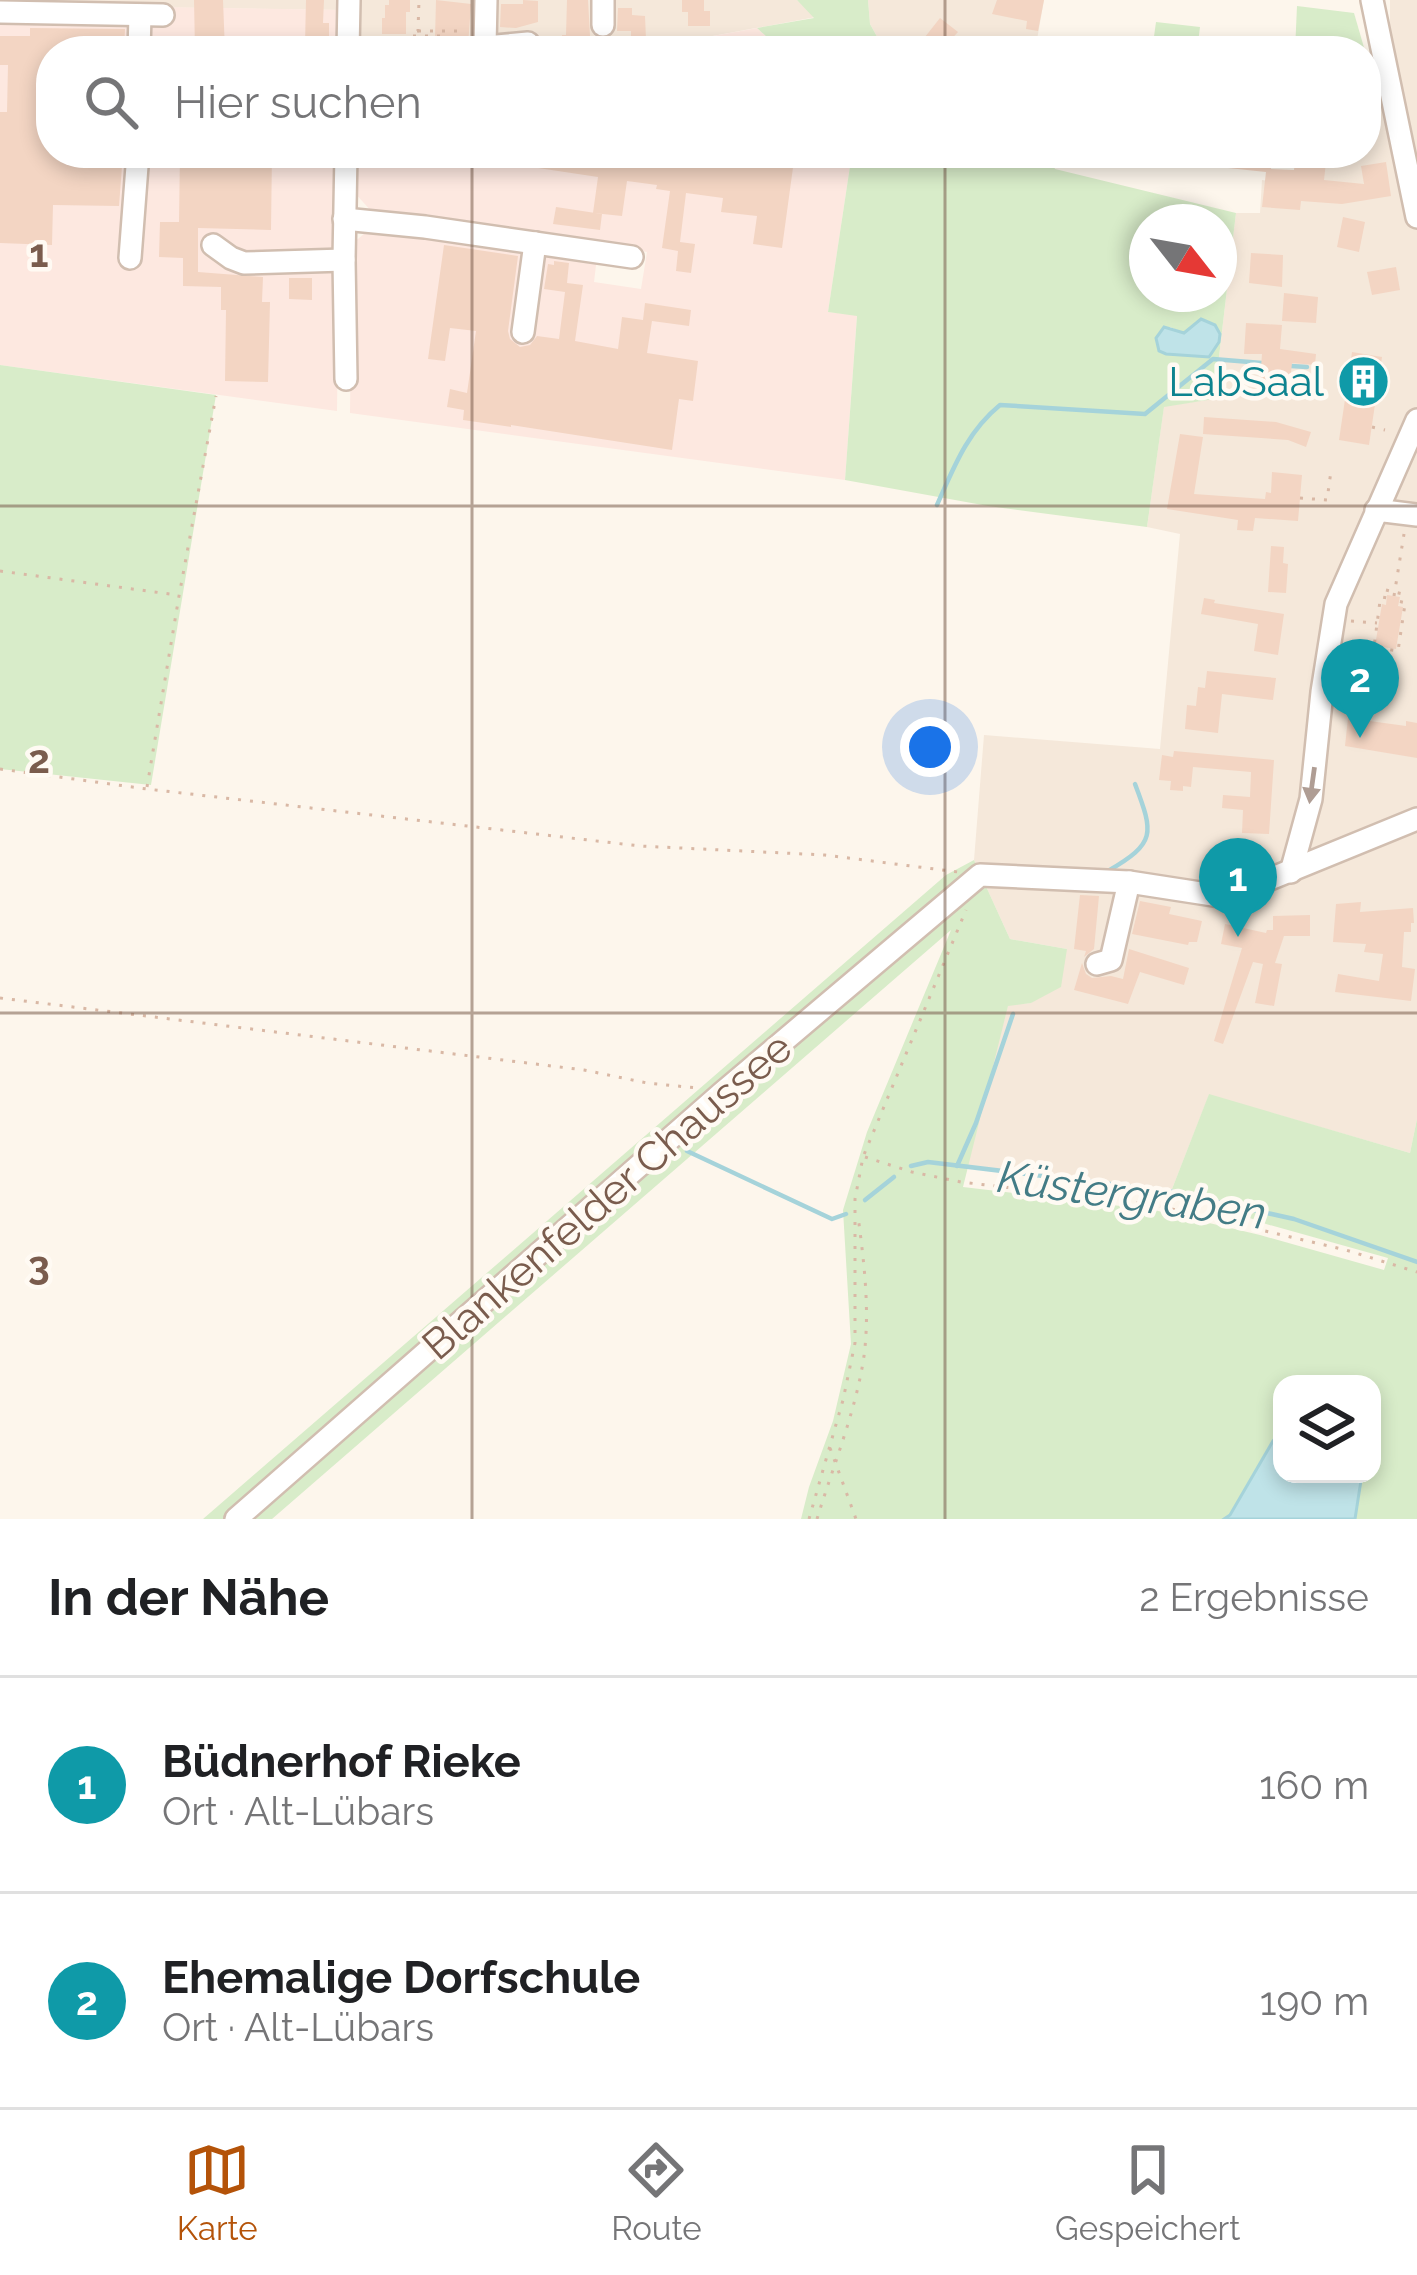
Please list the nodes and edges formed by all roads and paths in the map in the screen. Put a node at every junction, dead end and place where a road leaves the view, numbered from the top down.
1 (349, 0) edge
2 (419, 0) edge
3 (486, 0) edge
4 (603, 0) edge
5 (1372, 0) edge
6 (0, 12) edge
7 (603, 25) dead end
8 (418, 31) junction
9 (145, 36) edge
10 (348, 36) edge
11 (413, 36) joint
12 (484, 36) edge
13 (1379, 36) edge
14 (1381, 43) edge
15 (137, 168) edge
16 (346, 168) edge
17 (1417, 217) edge
18 (344, 219) junction
19 (535, 243) junction
20 (213, 245) dead end
21 (130, 257) dead end
22 (632, 257) dead end
23 (344, 260) junction
24 (523, 332) dead end
25 (346, 379) dead end
26 (216, 396) dead end
27 (1417, 420) edge
28 (1372, 428) dead end
29 (1385, 430) dead end
30 (1331, 471) dead end
31 (1300, 498) dead end
32 (1376, 511) junction
33 (1412, 514) edge
34 (0, 571) edge
35 (1394, 594) junction
36 (179, 596) junction
37 (1349, 621) dead end
38 (1378, 623) junction
39 (0, 769) edge
40 (147, 789) junction
41 (1417, 819) edge
42 (1291, 872) junction
43 (980, 875) junction
44 (1129, 882) junction
45 (1096, 964) dead end
46 (0, 998) edge
47 (722, 1093) junction
48 (863, 1157) junction
49 (855, 1199) junction
50 (1417, 1272) edge
51 (829, 1446) junction
52 (835, 1461) junction
53 (236, 1519) edge
54 (809, 1519) edge
55 (817, 1519) edge
56 (856, 1519) edge

1 - 10 street
2 - 8 path
3 - 12 street
4 - 7 street
5 - 13 street
6 - 9 street
8 - 11 path
8 - 11 path
14 - 17 street
15 - 21 street
16 - 18 street
18 - 19 street
18 - 23 street
19 - 22 street
19 - 24 street
20 - 23 street
23 - 25 street
26 - 36 path
27 - 32 street
28 - 29 path
30 - 31 path
32 - 33 street
32 -> 42 street
33 - 35 path
34 - 36 path
35 - 38 path
35 - 38 path
36 - 40 path
37 - 38 path
39 - 40 path
40 - 43 path
41 - 42 street
42 - 44 street
43 - 44 street
43 - 47 street, Blankenfelder Chaussee
43 - 48 path
44 - 45 street
46 - 47 path
47 - 53 street, Blankenfelder Chaussee
48 - 49 path
48 - 50 path
49 - 51 path
49 - 52 path
51 - 52 path
51 - 54 path
52 - 55 path
52 - 56 path

